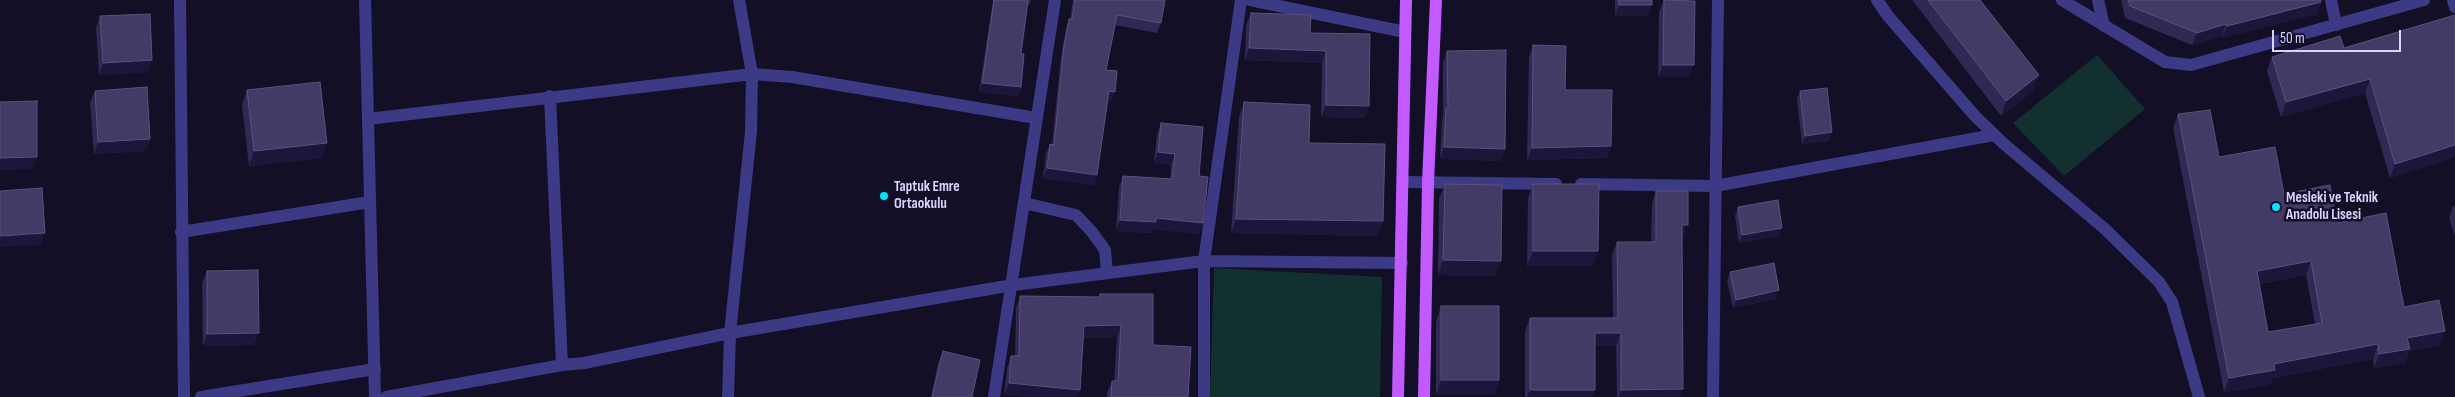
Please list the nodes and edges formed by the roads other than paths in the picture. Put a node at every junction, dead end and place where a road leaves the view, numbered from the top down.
1 (180, 0) edge
2 (365, 0) edge
3 (739, 0) edge
4 (1055, 0) edge
5 (1240, 0) edge
6 (1250, 0) edge
7 (1406, 0) edge
8 (1436, 0) edge
9 (1718, 0) edge
10 (1877, 0) edge
11 (2062, 0) edge
12 (2098, 0) edge
13 (2331, 0) edge
14 (2424, 0) edge
15 (2453, 0) edge
16 (2455, 7) edge
17 (2336, 25) junction
18 (2104, 26) junction
19 (1406, 32) junction
20 (752, 74) junction
21 (550, 96) junction
22 (368, 118) junction
23 (1036, 118) junction
24 (1994, 135) junction
25 (1403, 182) junction
26 (1428, 183) junction
27 (1715, 186) junction
28 (370, 202) junction
29 (1024, 203) junction
30 (181, 232) junction
31 (1204, 261) junction
32 (1402, 263) junction
33 (1107, 273) junction
34 (1013, 285) junction
35 (730, 333) junction
36 (562, 365) junction
37 (374, 369) junction
38 (184, 397) edge
39 (201, 397) edge
40 (375, 397) edge
41 (386, 397) edge
42 (728, 397) edge
43 (994, 397) edge
44 (1204, 397) edge
45 (1398, 397) edge
46 (1424, 397) edge
47 (1713, 397) edge
48 (2199, 397) edge

1 - 30 street
2 - 22 street
3 - 20 street
4 - 23 street
5 - 31 street
6 - 19 street
7 - 19 main road
8 - 26 main road
9 - 27 street
10 - 24 street
11 - 18 street
12 - 18 street
13 - 17 street
14 - 17 street
15 - 16 street
17 - 18 street
19 - 25 main road
20 - 21 street
20 - 23 street
20 - 35 street
21 - 22 street
21 - 36 street
22 - 28 street
23 - 29 street
24 - 27 street
24 - 48 street
25 - 26 street
25 - 32 main road
26 - 27 street
26 - 46 main road
27 - 47 street
28 - 30 street
28 - 37 street
29 - 33 street
29 - 34 street
30 - 38 street
31 - 32 street
31 - 33 street
31 - 44 street
32 - 45 main road
33 - 34 street
34 - 35 street
34 - 43 street
35 - 36 street
35 - 42 street
36 - 41 street
37 - 39 street
37 - 40 street

